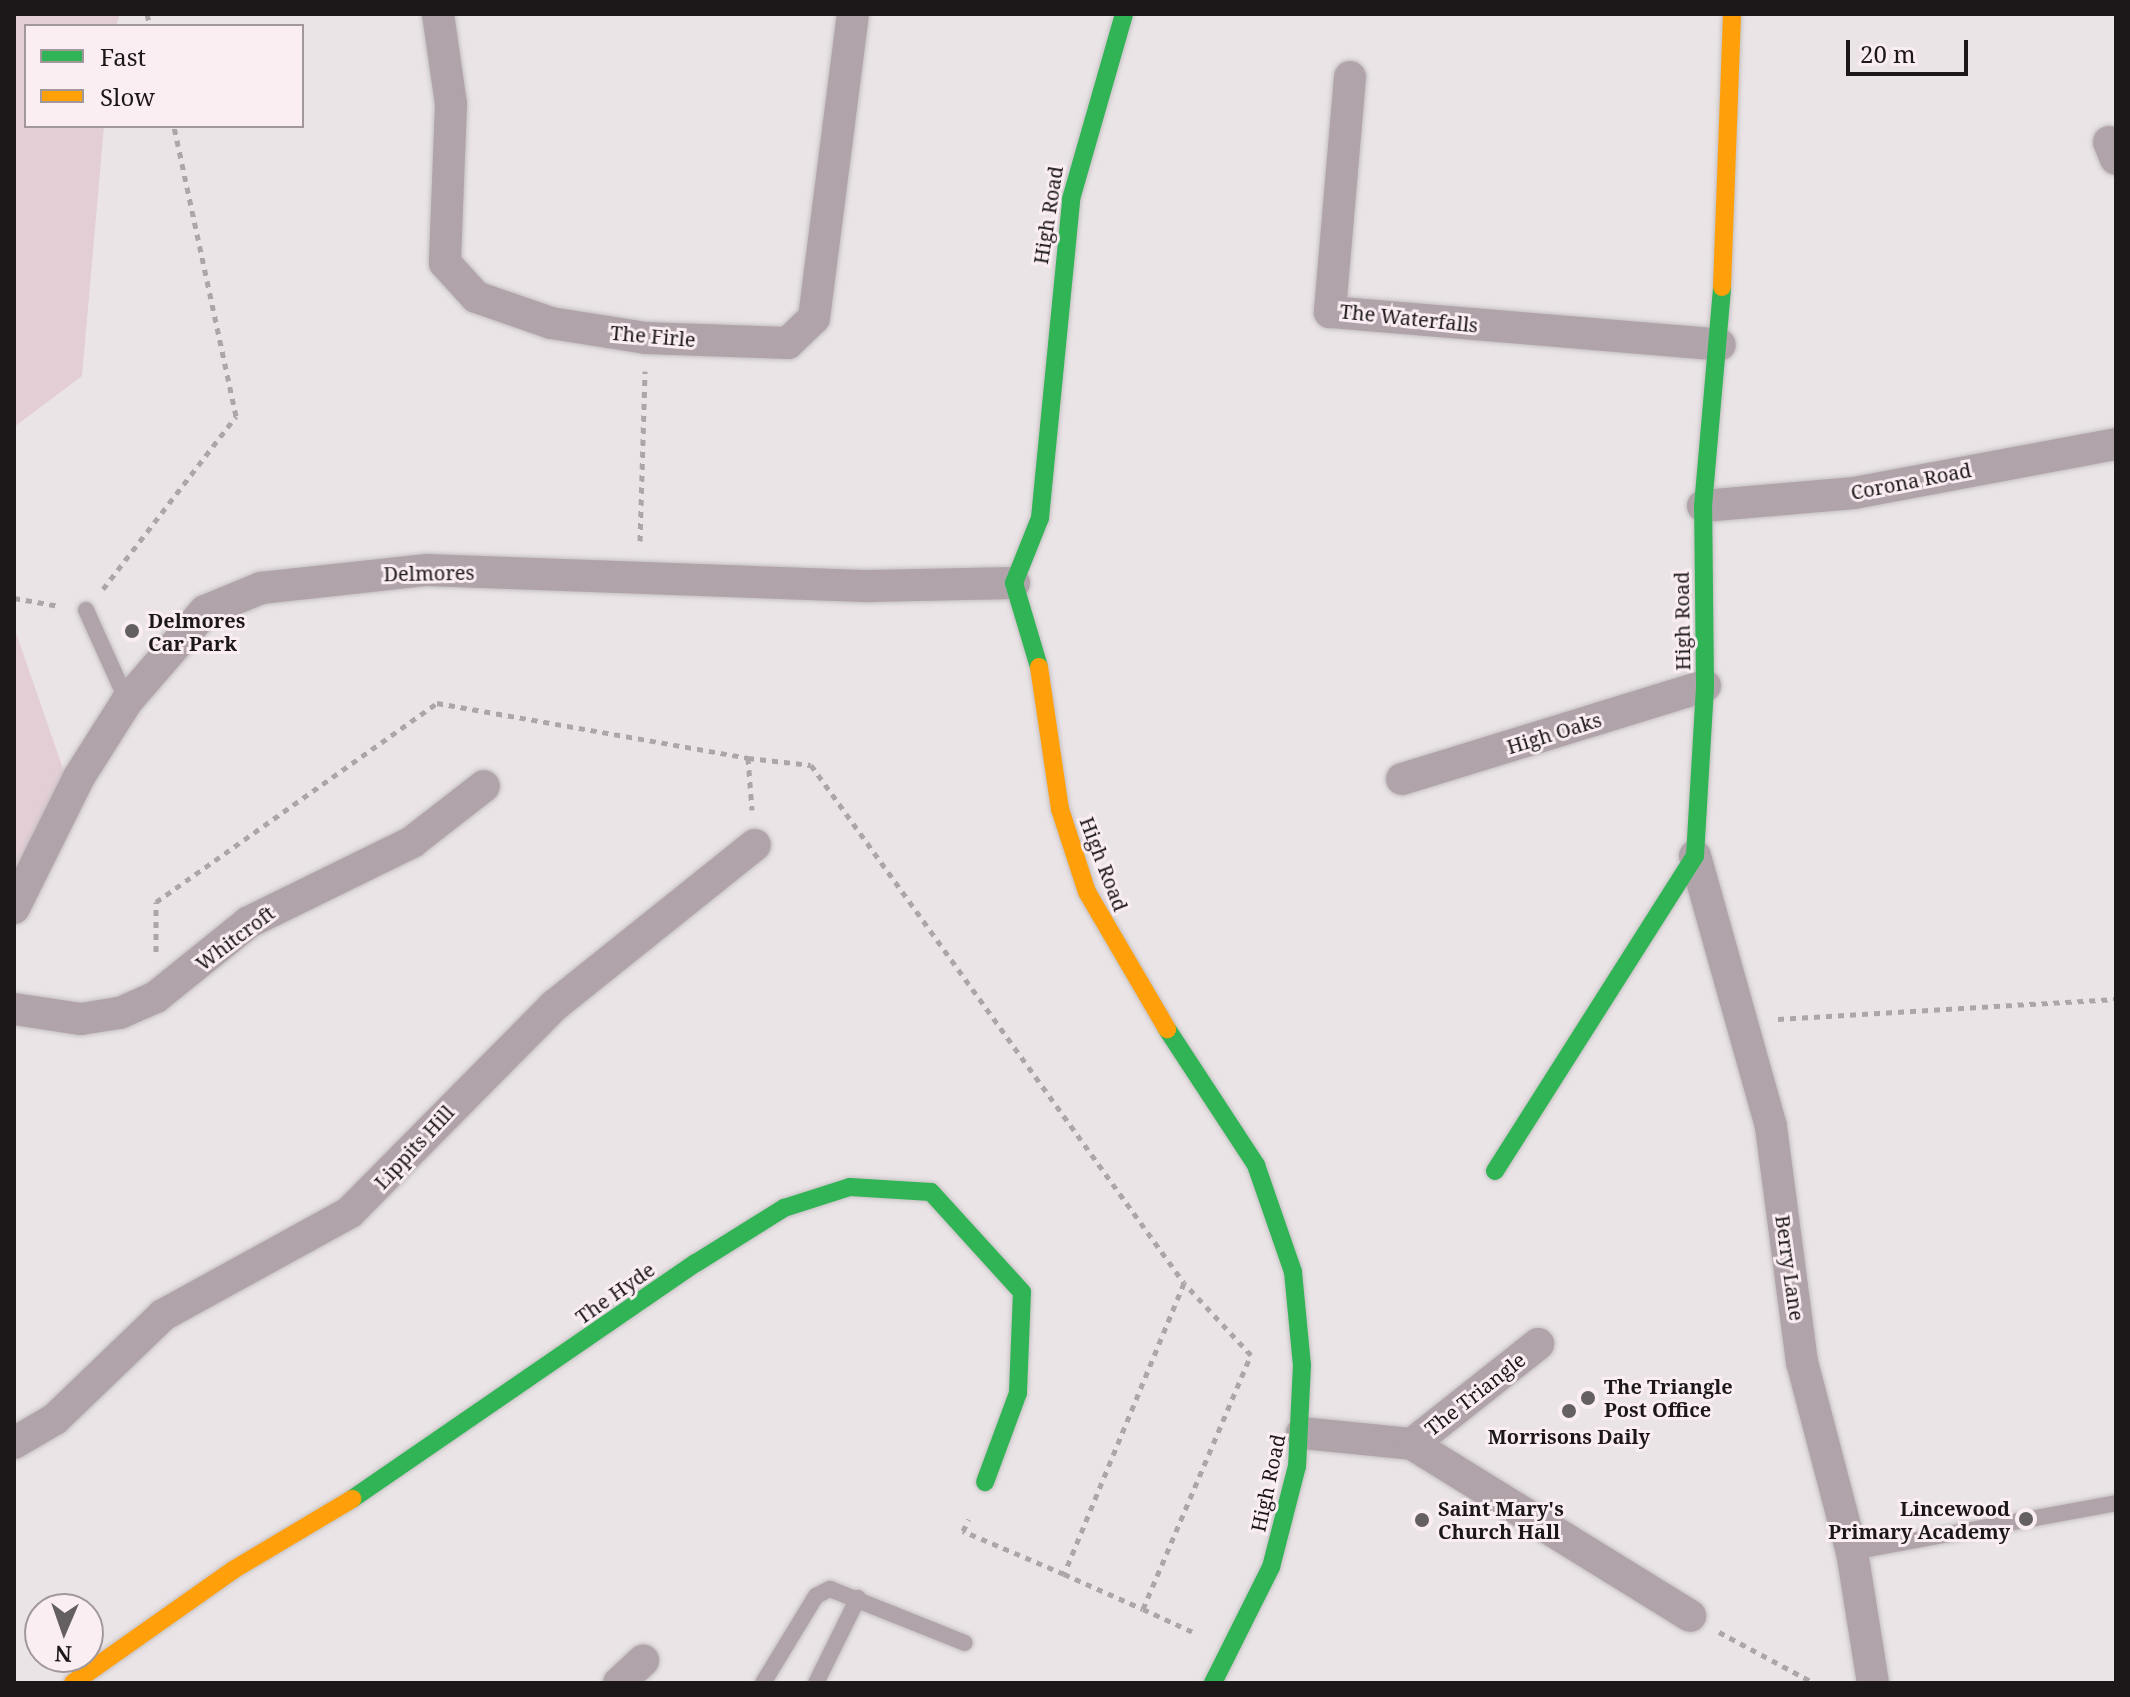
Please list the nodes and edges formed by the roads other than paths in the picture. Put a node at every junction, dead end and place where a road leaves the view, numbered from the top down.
1 (438, 14) edge
2 (853, 14) edge
3 (1124, 14) edge
4 (1732, 14) edge
5 (1350, 77) dead end
6 (1720, 345) junction
7 (2116, 444) edge
8 (1703, 506) junction
9 (1014, 583) junction
10 (86, 610) road end
11 (1705, 686) junction
12 (127, 701) junction
13 (1402, 779) dead end
14 (484, 786) dead end
15 (755, 845) dead end
16 (1695, 856) junction
17 (14, 908) edge
18 (14, 1009) edge
19 (1495, 1171) dead end
20 (1538, 1344) dead end
21 (1302, 1433) junction
22 (14, 1443) edge
23 (1412, 1444) junction
24 (985, 1482) road end
25 (2116, 1503) edge
26 (1852, 1552) junction
27 (858, 1598) junction
28 (1690, 1616) road end
29 (965, 1643) dead end
30 (643, 1661) dead end
31 (73, 1683) edge
32 (619, 1683) edge
33 (763, 1683) edge
34 (816, 1683) edge
35 (1213, 1683) edge
36 (1873, 1683) edge

1 - 2 street, The Firle
3 - 9 street, High Road
4 - 6 street, High Road
5 - 6 street, The Waterfalls
6 - 8 street, High Road
7 - 8 street, Corona Road
8 - 11 street, High Road
9 - 12 street, Delmores
9 - 21 street, High Road
10 - 12 lane
11 - 13 street, High Oaks
11 - 16 street, High Road
12 - 17 street, Delmores
14 - 18 street, Whitcroft
15 - 22 street, Lippits Hill
16 - 19 street, High Road
16 - 26 street, Berry Lane
20 - 23 street, The Triangle
21 - 23 street, The Triangle
21 - 35 street, High Road
23 - 28 street, The Triangle
24 - 31 street, The Hyde
25 - 26 lane
26 - 36 street, Berry Lane
27 - 29 lane
27 - 33 lane
27 - 34 lane
30 - 32 street

